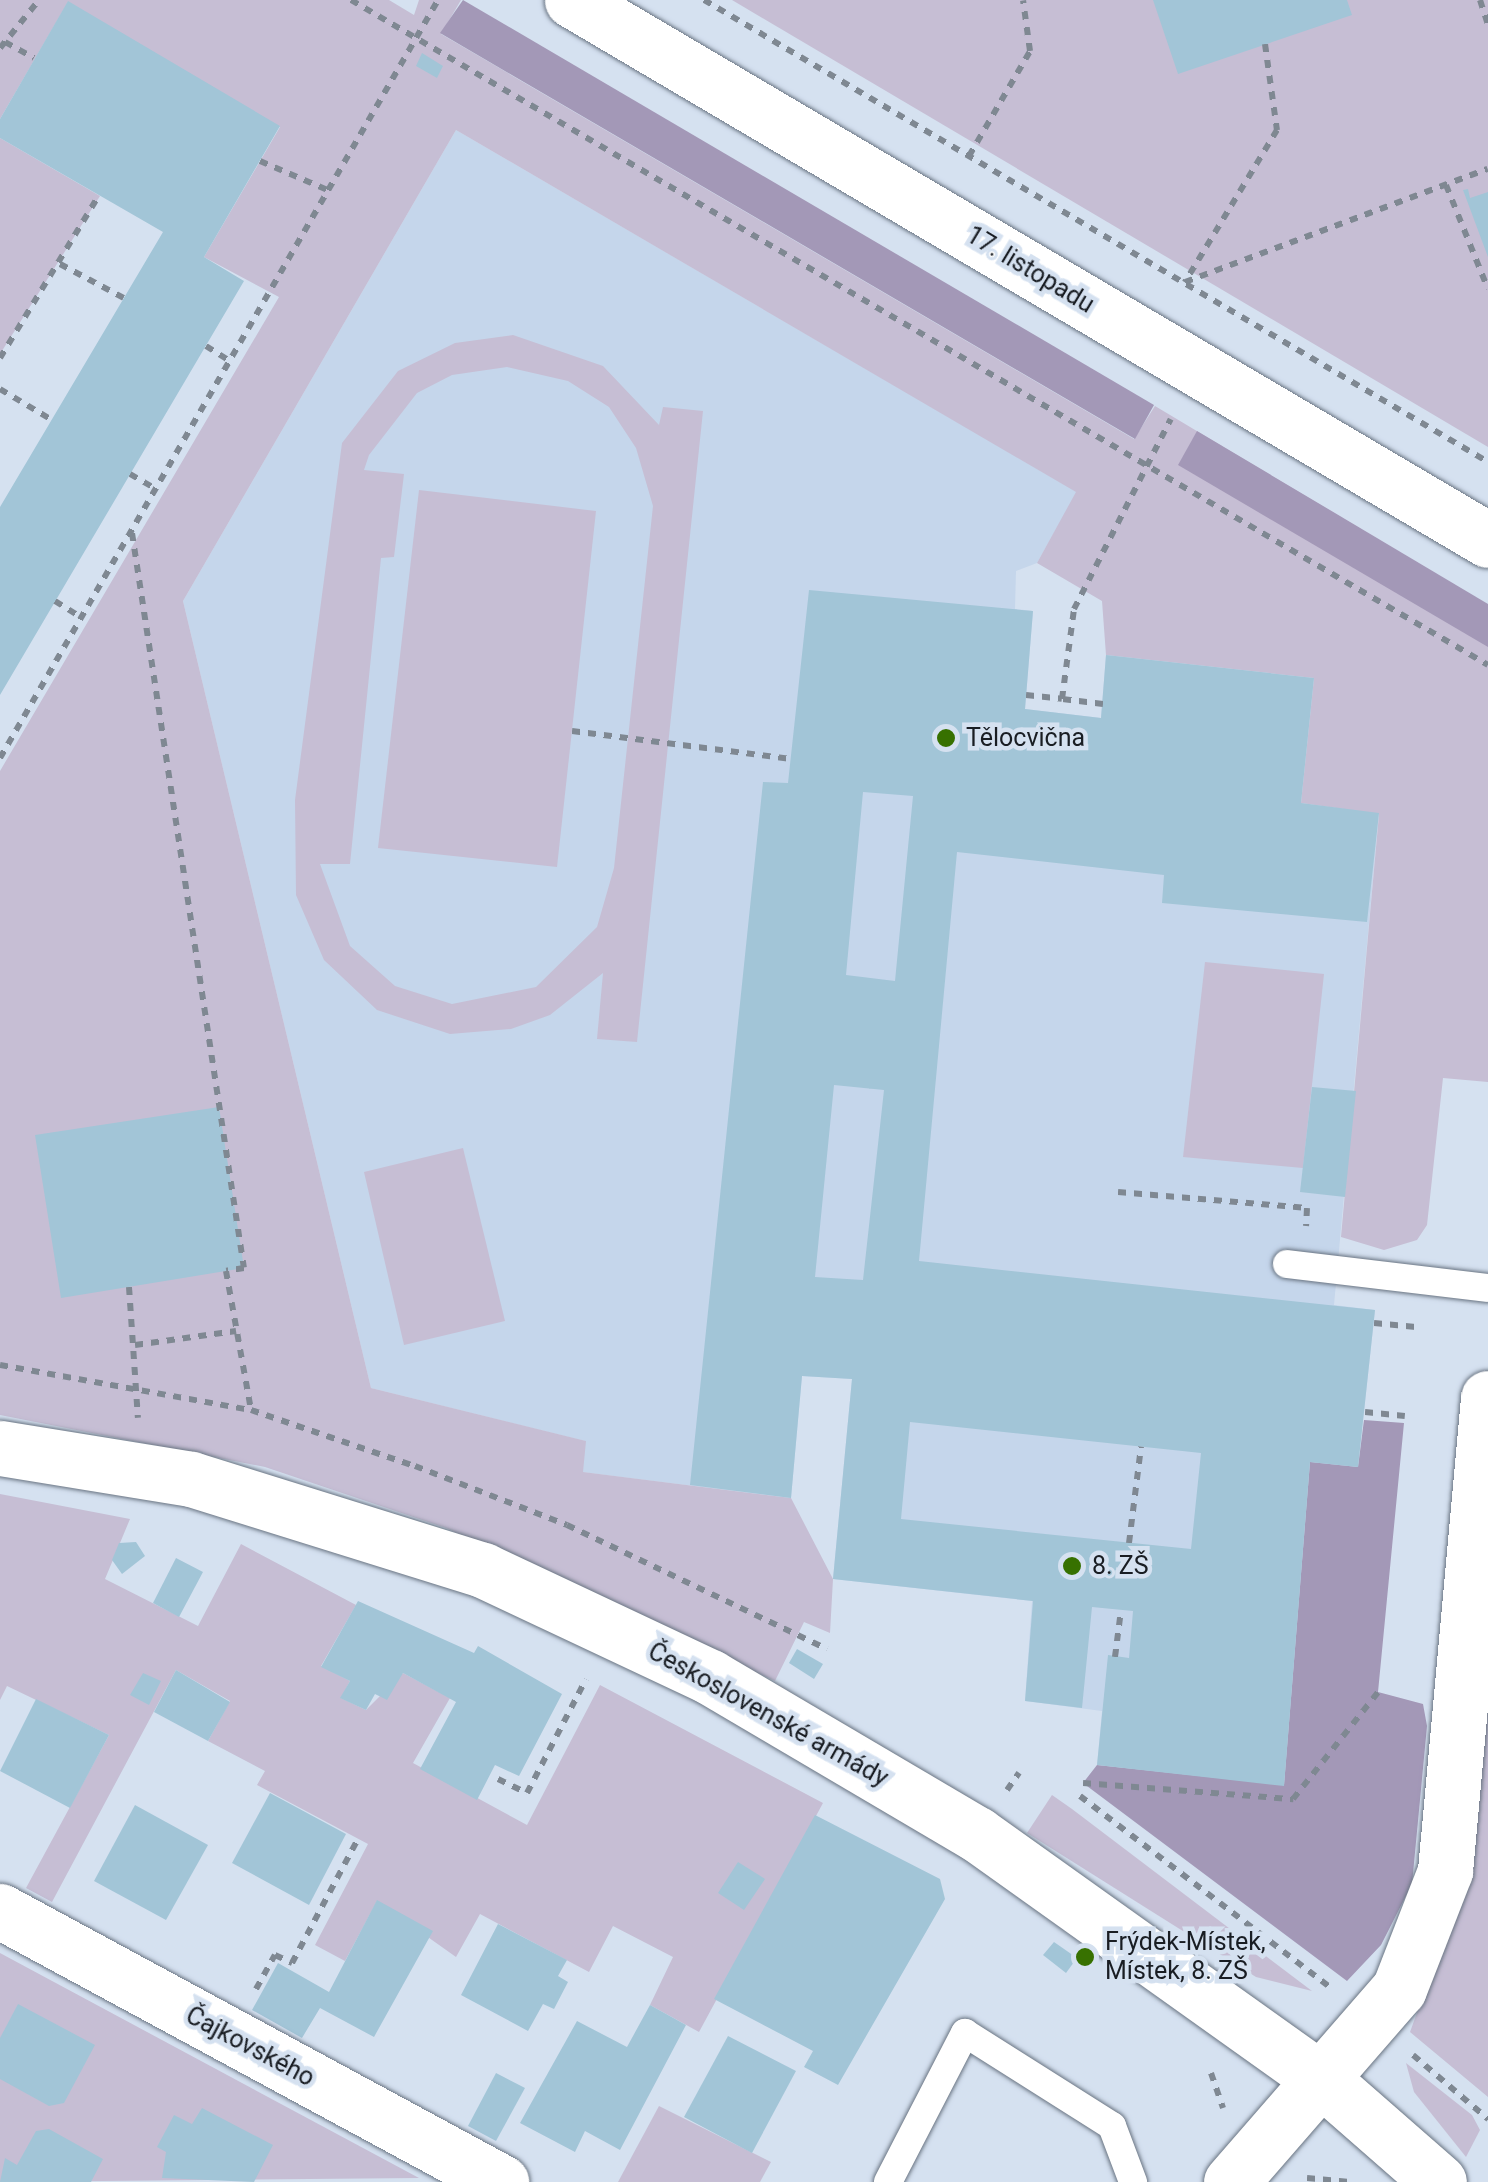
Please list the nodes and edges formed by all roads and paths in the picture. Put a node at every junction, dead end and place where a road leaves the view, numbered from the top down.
1 (39, 0) edge
2 (351, 0) edge
3 (438, 0) edge
4 (572, 0) edge
5 (704, 0) edge
6 (1023, 0) edge
7 (1480, 0) edge
8 (1488, 26) edge
9 (418, 40) junction
10 (1265, 44) dead end
11 (2, 45) edge
12 (34, 58) dead end
13 (969, 156) junction
14 (260, 161) dead end
15 (1488, 169) edge
16 (1446, 185) junction
17 (332, 193) junction
18 (96, 200) dead end
19 (60, 264) junction
20 (1185, 282) junction
21 (1488, 289) edge
22 (124, 298) dead end
23 (206, 346) dead end
24 (1, 352) edge
25 (232, 362) junction
26 (0, 389) edge
27 (1171, 419) dead end
28 (52, 420) dead end
29 (1488, 462) edge
30 (1148, 464) junction
31 (130, 474) dead end
32 (158, 490) junction
33 (132, 534) junction
34 (1488, 540) edge
35 (56, 601) dead end
36 (82, 618) junction
37 (1488, 665) edge
38 (1026, 695) dead end
39 (1062, 699) junction
40 (1103, 704) dead end
41 (572, 731) dead end
42 (4, 742) edge
43 (0, 758) edge
44 (791, 758) dead end
45 (1118, 1192) dead end
46 (1296, 1265) joint
47 (129, 1288) dead end
48 (1488, 1288) edge
49 (1374, 1323) dead end
50 (1416, 1327) dead end
51 (236, 1331) junction
52 (135, 1345) junction
53 (0, 1365) edge
54 (141, 1389) junction
55 (1488, 1398) edge
56 (252, 1410) junction
57 (1365, 1412) dead end
58 (1404, 1416) dead end
59 (1141, 1447) dead end
60 (0, 1448) edge
61 (1129, 1543) dead end
62 (1121, 1610) dead end
63 (827, 1649) dead end
64 (1115, 1657) dead end
65 (574, 1661) dead end
66 (1378, 1692) dead end
67 (498, 1779) dead end
68 (1083, 1783) dead end
69 (1080, 1796) dead end
70 (358, 1840) dead end
71 (0, 1911) edge
72 (249, 2001) dead end
73 (1374, 2021) junction
74 (1199, 2055) dead end
75 (1326, 2083) junction
76 (1488, 2119) edge
77 (1224, 2124) dead end
78 (502, 2182) edge
79 (888, 2182) edge
80 (1133, 2182) edge
81 (1231, 2182) edge
82 (1292, 2182) edge
83 (1350, 2182) edge
84 (1439, 2182) edge

1 - 11 path
2 - 9 path
3 - 9 path
4 - 34 street, 17. listopadu
5 - 13 path
6 - 13 path
7 - 8 path
9 - 17 path
9 - 30 path
10 - 20 path
11 - 12 path
13 - 20 path
14 - 17 path
15 - 16 path
16 - 20 path
16 - 21 path
17 - 25 path
18 - 19 path
19 - 22 path
19 - 24 path
20 - 29 path
23 - 25 path
25 - 32 path
26 - 28 path
27 - 30 path
30 - 37 path
30 - 39 path
31 - 32 path
32 - 33 path
33 - 36 path
33 - 51 path
35 - 36 path
36 - 42 path
38 - 39 path
39 - 40 path
41 - 44 path
42 - 43 path
45 - 46 path
46 - 48 lane
47 - 52 path
49 - 50 path
51 - 52 path
51 - 56 path
52 - 54 path
53 - 54 path
54 - 56 path
55 - 73 street
56 - 63 path
57 - 58 path
59 - 61 path
60 - 75 street, Československé armády
62 - 64 path
65 - 67 path
66 - 68 path
69 - 73 path
70 - 72 path
71 - 78 street, Čajkovského
73 - 75 street
73 - 76 path
74 - 77 path
75 - 81 street
75 - 84 street, Československé armády
79 - 80 lane
82 - 83 path

